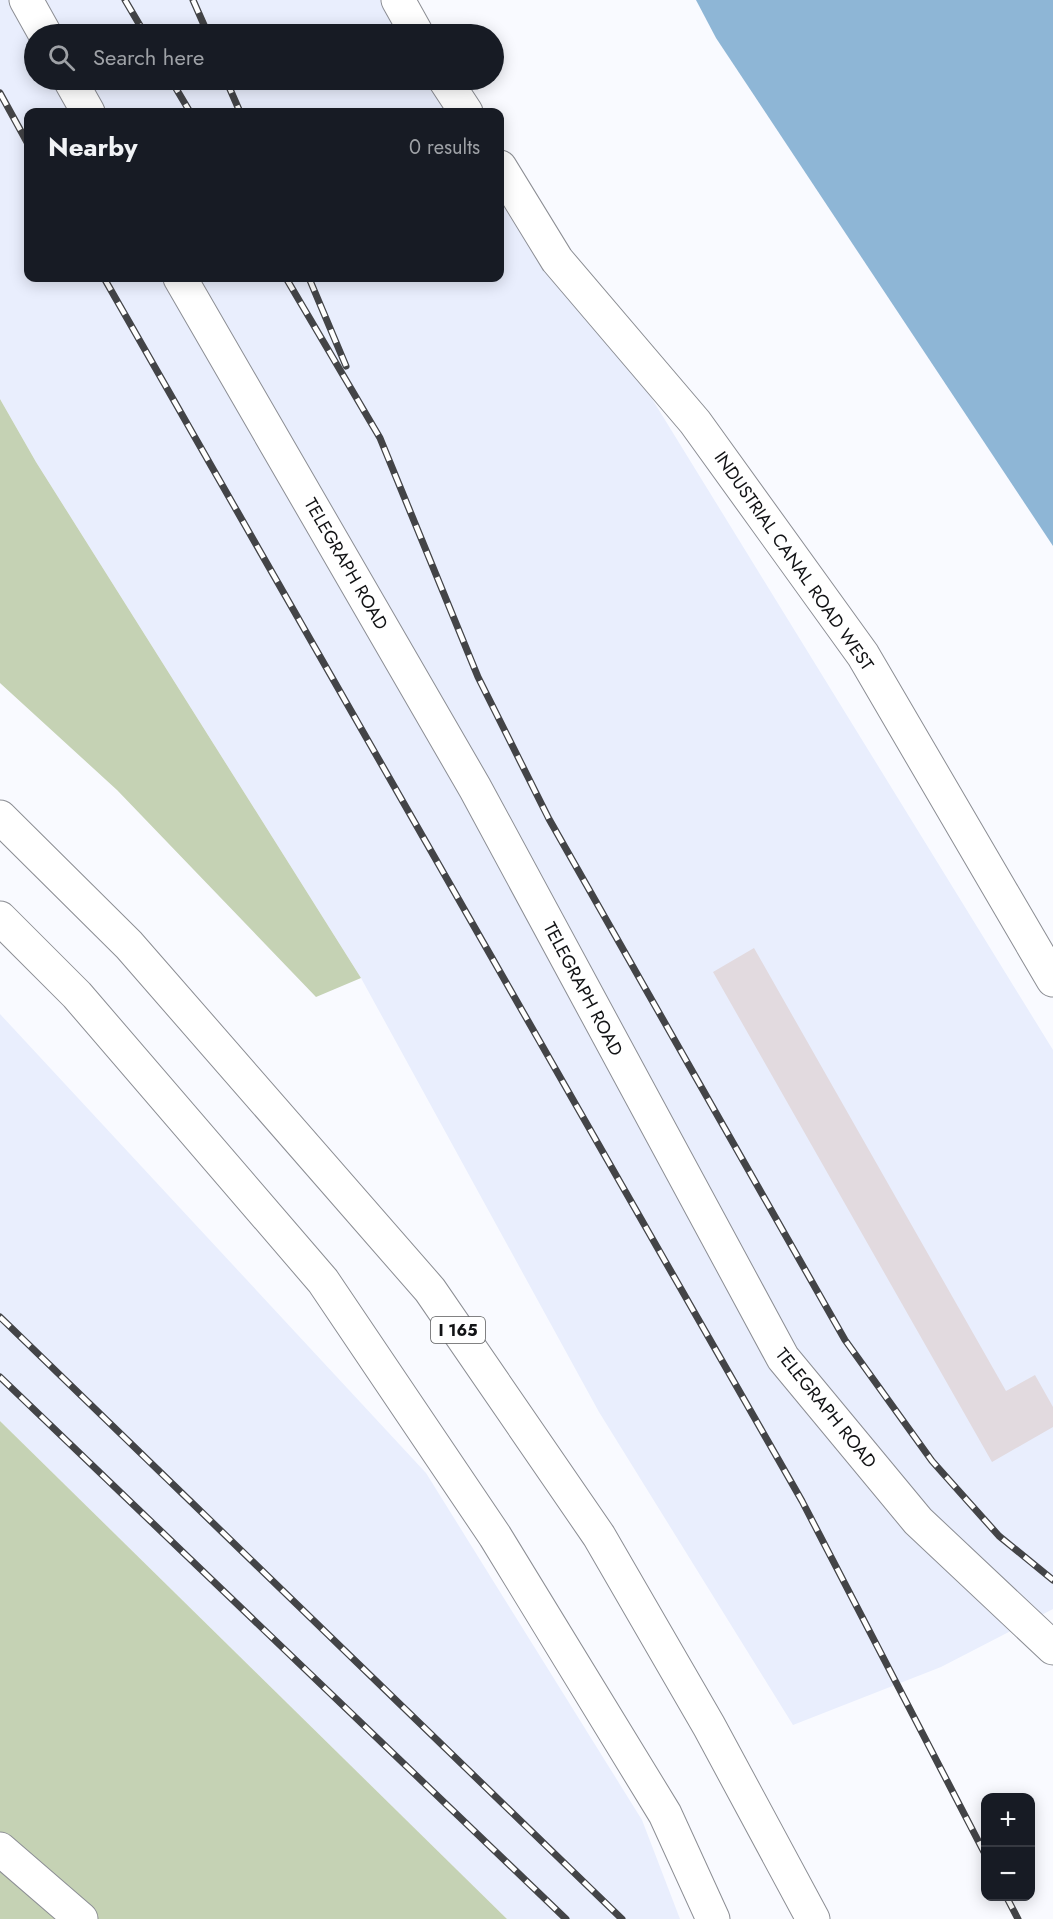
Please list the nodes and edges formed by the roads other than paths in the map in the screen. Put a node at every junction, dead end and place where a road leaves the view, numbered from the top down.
1 (26, 0) edge
2 (398, 0) edge
3 (39, 24) edge
4 (411, 24) edge
5 (76, 90) edge
6 (452, 90) edge
7 (86, 108) edge
8 (463, 108) edge
9 (504, 174) edge
10 (182, 282) edge
11 (0, 817) edge
12 (0, 918) edge
13 (1053, 980) edge
14 (1053, 1648) edge
15 (0, 1849) edge
16 (81, 1919) edge
17 (714, 1919) edge
18 (813, 1919) edge

1 - 3 main road
2 - 4 main road
5 - 7 main road
6 - 8 main road
9 - 13 main road, INDUSTRIAL CANAL ROAD WEST
10 - 14 main road, TELEGRAPH ROAD
11 - 18 main road, I 165
12 - 17 main road
15 - 16 main road

